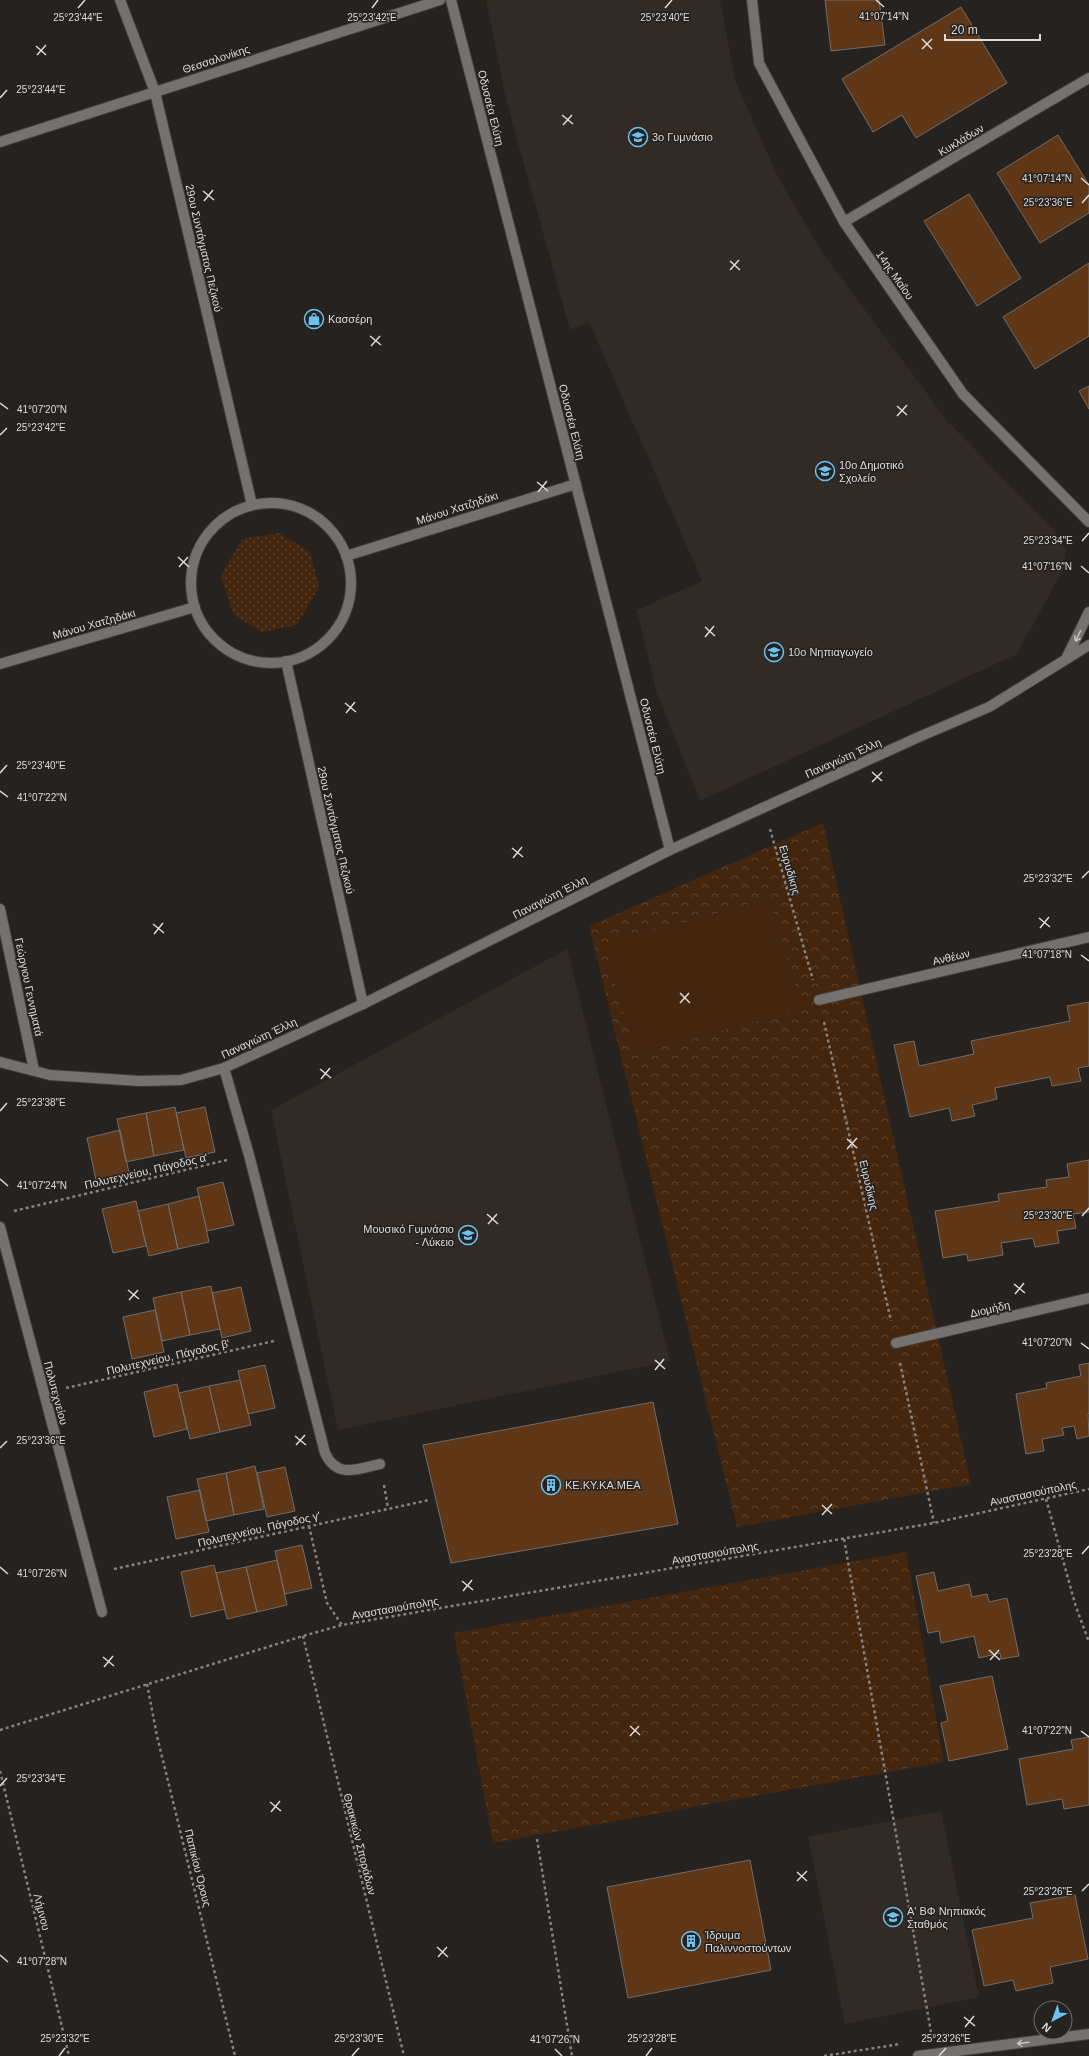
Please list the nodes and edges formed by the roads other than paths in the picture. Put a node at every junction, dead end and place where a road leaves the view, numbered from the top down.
1 (120, 0) edge
2 (440, 0) edge
3 (451, 0) edge
4 (752, 0) edge
5 (1089, 78) edge
6 (155, 92) junction
7 (0, 142) edge
8 (844, 222) junction
9 (576, 484) junction
10 (252, 505) junction
11 (1089, 522) edge
12 (346, 556) junction
13 (195, 607) junction
14 (1089, 612) edge
15 (1089, 645) edge
16 (1066, 660) junction
17 (286, 661) junction
18 (0, 664) edge
19 (670, 850) junction
20 (0, 909) edge
21 (1089, 937) edge
22 (819, 1000) road end
23 (363, 1004) junction
24 (0, 1062) edge
25 (224, 1068) junction
26 (34, 1070) junction
27 (0, 1227) edge
28 (1089, 1298) edge
29 (896, 1343) road end
30 (380, 1464) dead end
31 (102, 1612) dead end
32 (1089, 2034) edge
33 (918, 2056) edge

1 - 6 street, 29ου Συντάγματος Πεζικού
2 - 6 street, Θεσσαλονίκης
3 - 9 street, Οδυσσέα Ελύτη
4 - 8 street, 14ης Μαΐου
5 - 8 street, Κυκλάδων
6 - 7 street, Θεσσαλονίκης
6 - 10 street, 29ου Συντάγματος Πεζικού
8 - 11 street, 14ης Μαΐου
9 - 12 street, Μάνου Χατζηδάκι
9 - 19 street, Οδυσσέα Ελύτη
10 - 12 street
10 - 13 street
12 - 17 street
13 - 17 street
13 - 18 street, Μάνου Χατζηδάκι
14 -> 16 street
15 - 16 street, Παναγιώτη Έλλη
16 - 19 street, Παναγιώτη Έλλη
17 - 23 street, 29ου Συντάγματος Πεζικού
19 - 23 street, Παναγιώτη Έλλη
20 - 26 street, Γεώργιου Γεννηματά
21 - 22 street, Ανθέων
23 - 25 street, Παναγιώτη Έλλη
24 - 26 street, Παναγιώτη Έλλη
25 - 26 street, Παναγιώτη Έλλη
25 - 30 street
27 - 31 street, Πολυτεχνείου
28 - 29 street, Διομήδη
32 -> 33 street

